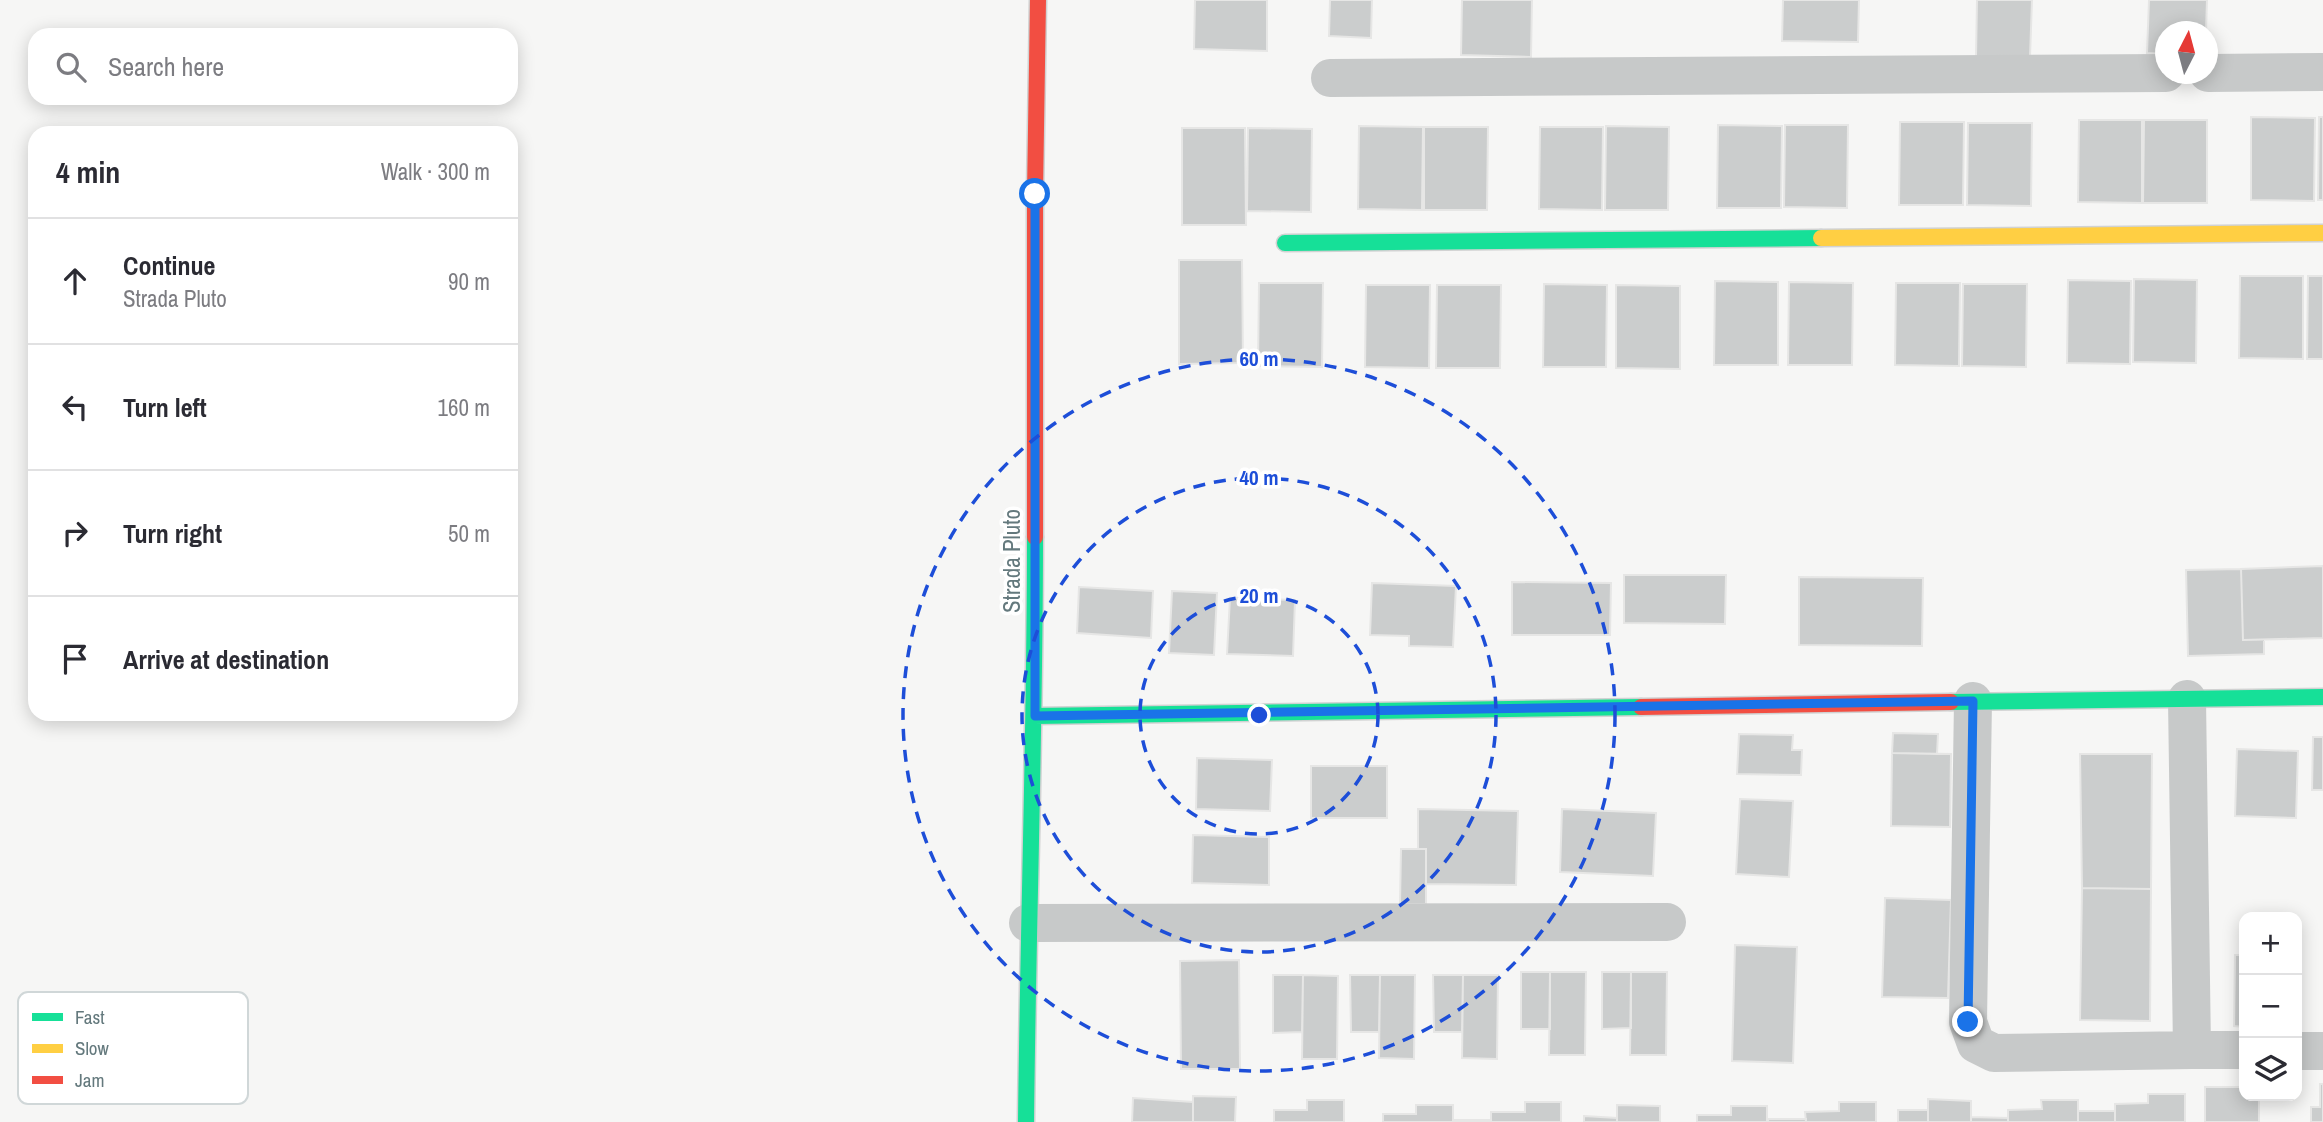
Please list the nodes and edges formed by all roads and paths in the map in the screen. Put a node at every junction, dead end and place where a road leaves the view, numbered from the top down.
1 (1038, 0) edge
2 (2323, 72) edge
3 (2155, 73) edge
4 (2218, 73) edge
5 (1330, 78) dead end
6 (2323, 233) edge
7 (1285, 243) dead end
8 (2323, 697) edge
9 (2187, 699) junction
10 (1973, 701) junction
11 (1035, 716) junction
12 (1667, 922) dead end
13 (1028, 923) junction
14 (2192, 1050) junction
15 (2239, 1051) edge
16 (2302, 1051) edge
17 (2323, 1051) edge
18 (1026, 1122) edge

1 - 11 street, Strada Pluto
2 - 4 street
3 - 5 street
6 - 7 street
8 - 9 street
9 - 10 street
9 - 14 street
10 - 11 street
10 - 14 street
11 - 13 street, Strada Pluto
12 - 13 street
13 - 18 street, Strada Pluto
14 - 15 street
16 - 17 street

